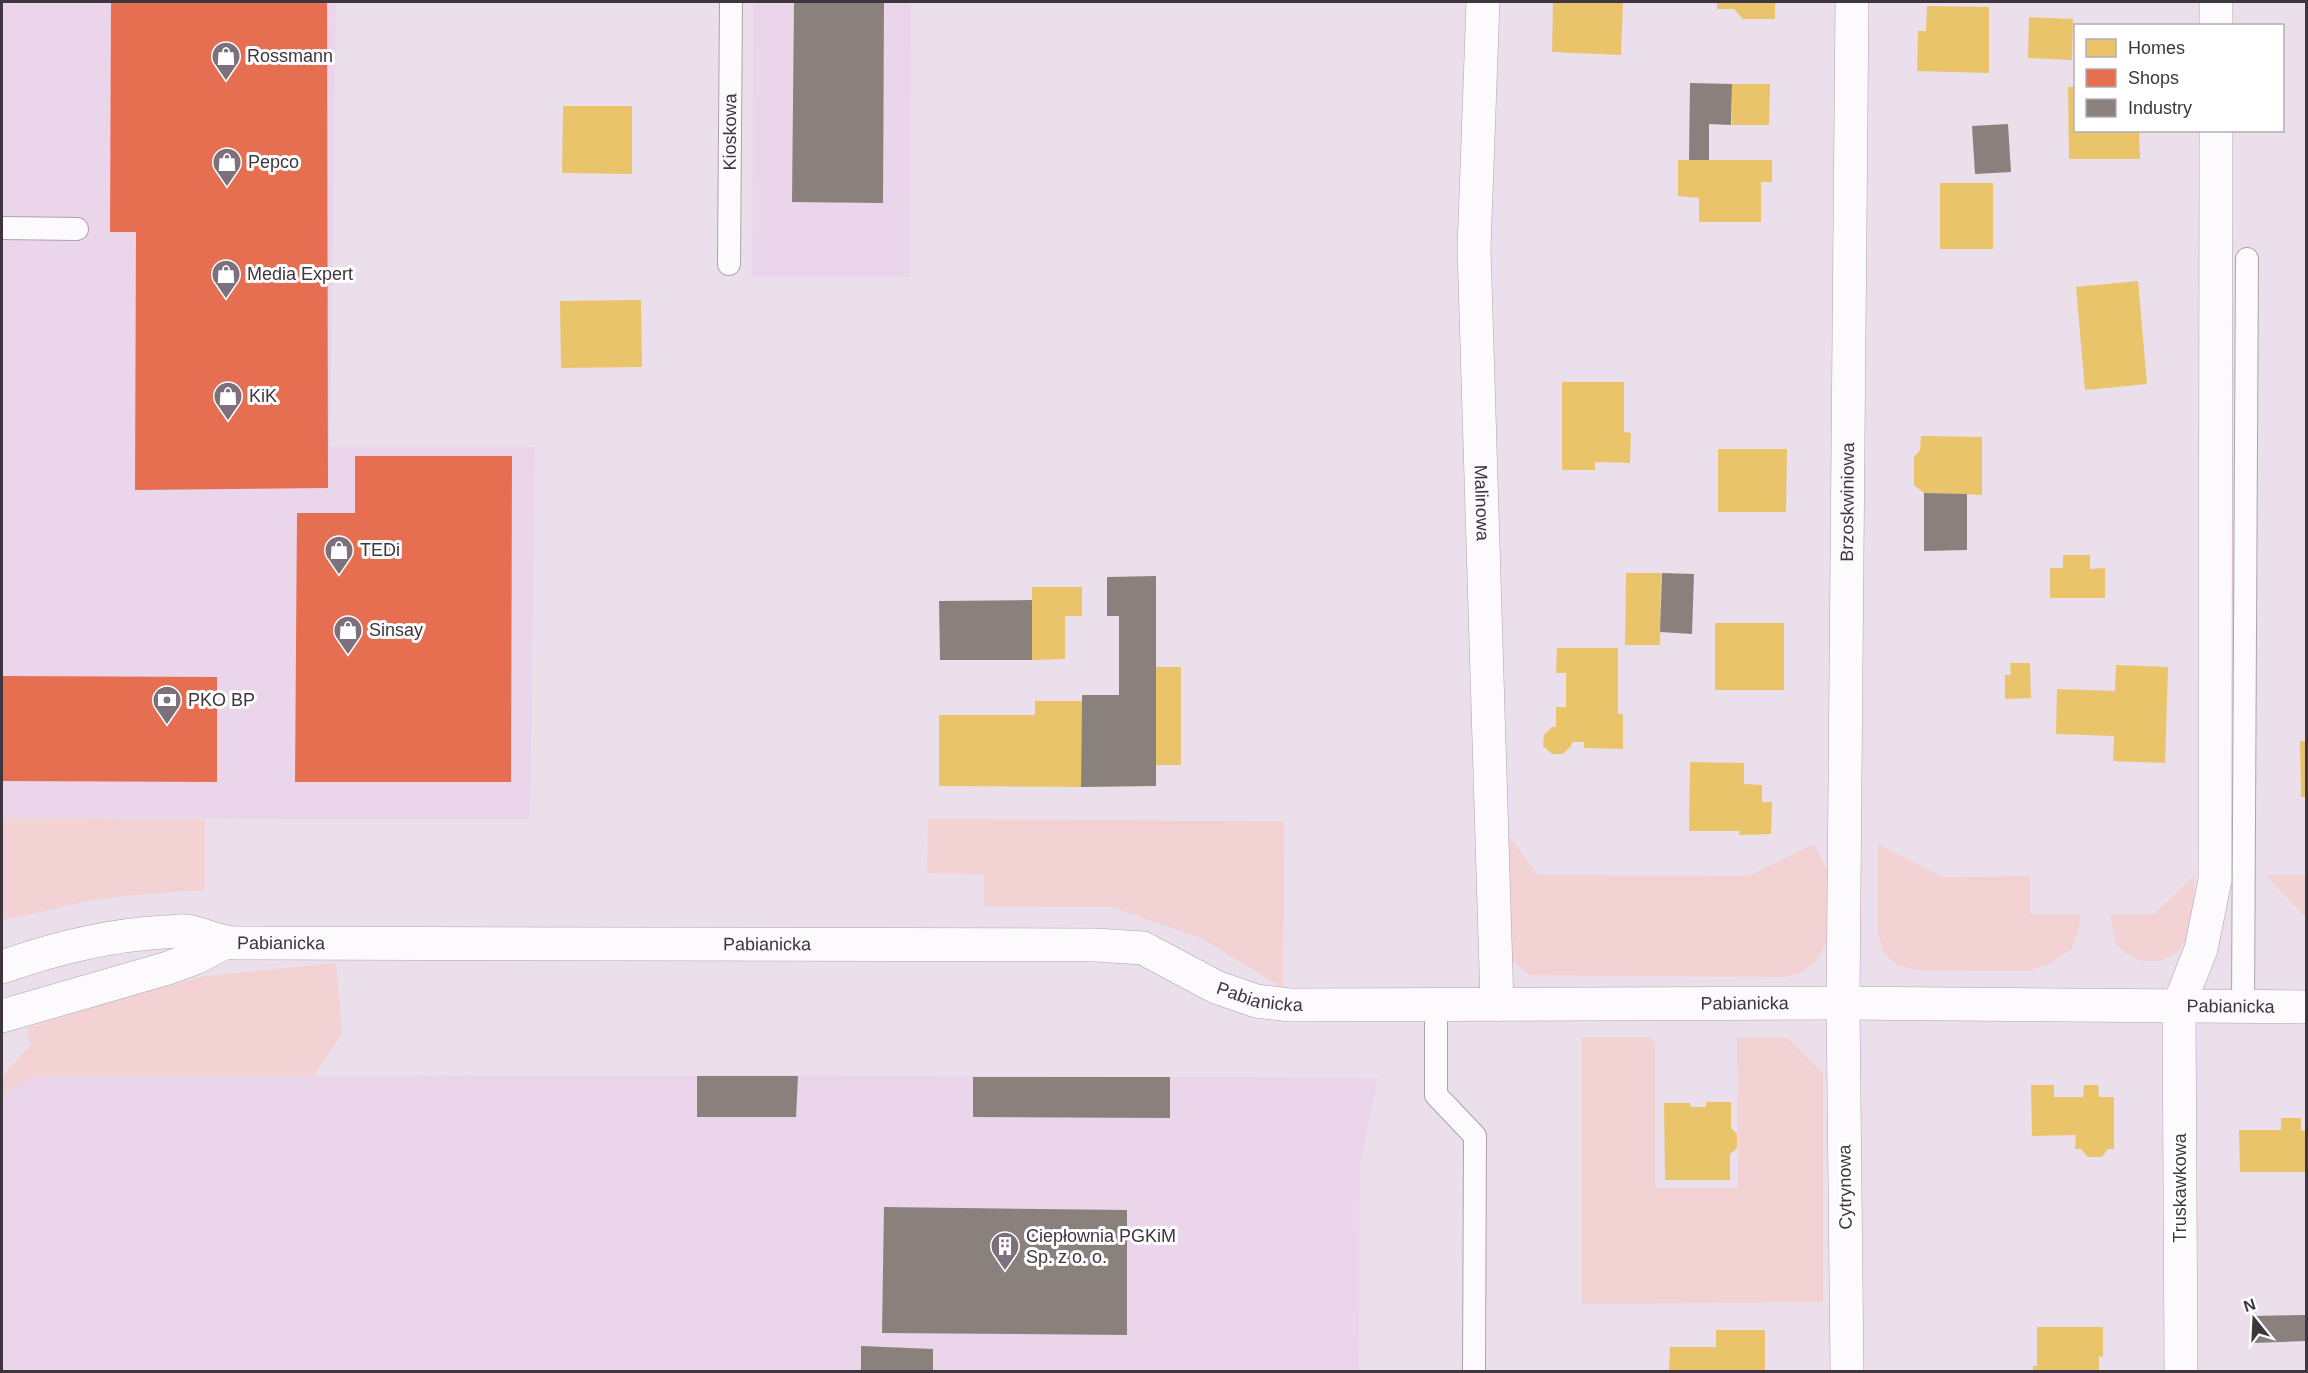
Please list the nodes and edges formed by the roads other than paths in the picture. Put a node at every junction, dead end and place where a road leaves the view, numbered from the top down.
1 (731, 2) edge
2 (1483, 2) edge
3 (1852, 2) edge
4 (2216, 2) edge
5 (2216, 24) edge
6 (2216, 132) edge
7 (2, 228) edge
8 (77, 229) dead end
9 (2247, 260) dead end
10 (729, 264) dead end
11 (224, 943) junction
12 (2, 967) edge
13 (1843, 1003) junction
14 (1497, 1004) junction
15 (1436, 1005) junction
16 (2179, 1005) junction
17 (2243, 1006) junction
18 (2307, 1007) edge
19 (2, 1016) edge
20 (1474, 1371) edge
21 (1847, 1371) edge
22 (2181, 1371) edge

1 - 10 lane, Kioskowa
2 - 14 street, Malinowa
3 - 13 street, Brzoskwiniowa
4 - 5 street
6 - 16 street
7 - 8 lane
9 - 17 lane
11 - 12 street, Pabianicka
11 - 15 street, Pabianicka
11 - 19 street, Pabianicka
13 - 14 street, Pabianicka
13 - 16 street, Pabianicka
13 - 21 street, Cytrynowa
14 - 15 street, Pabianicka
15 - 20 lane
16 - 17 street, Pabianicka
16 - 22 street, Truskawkowa
17 - 18 street, Pabianicka

